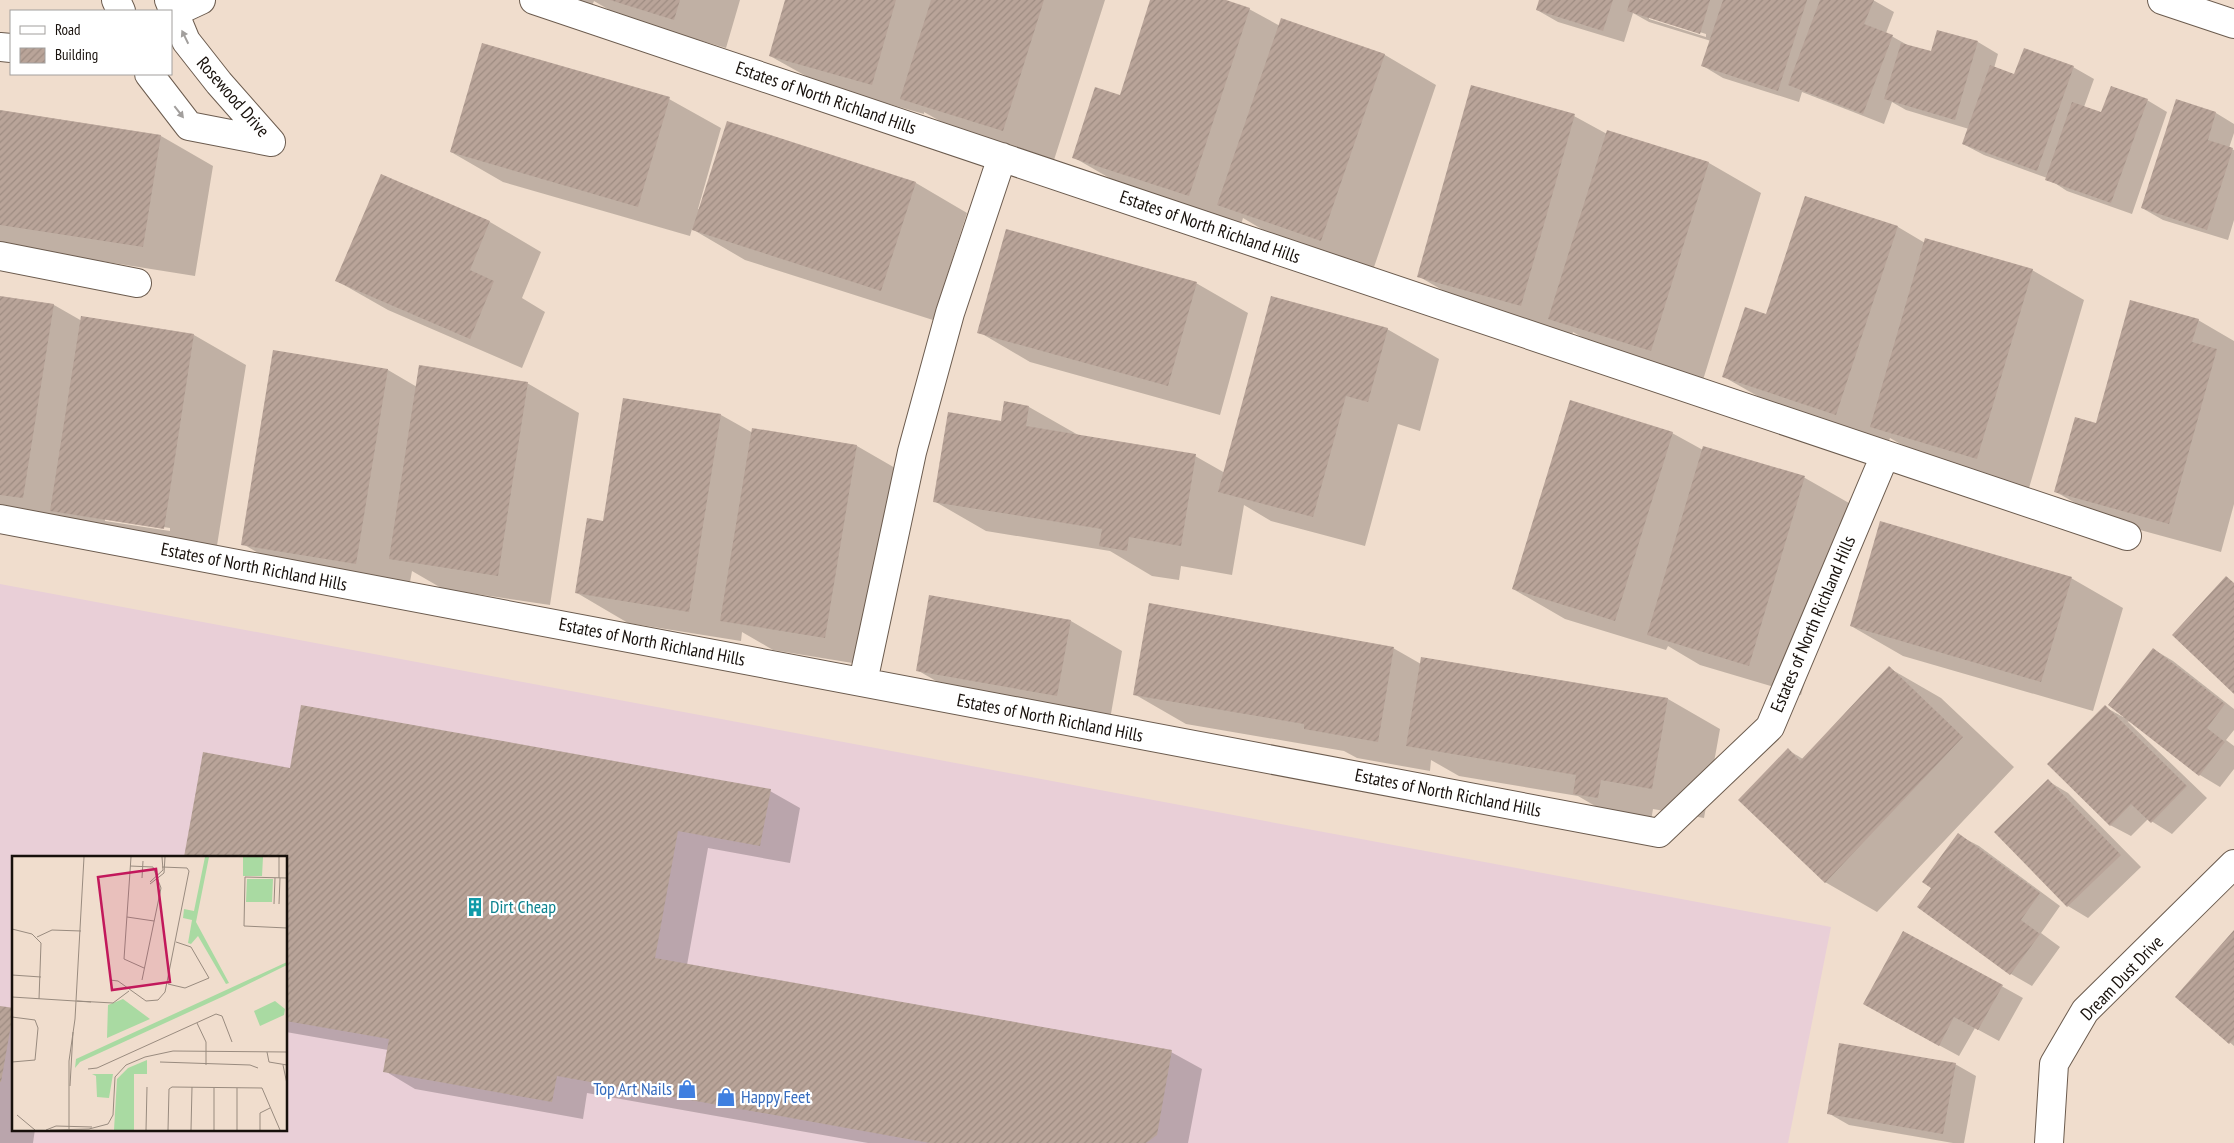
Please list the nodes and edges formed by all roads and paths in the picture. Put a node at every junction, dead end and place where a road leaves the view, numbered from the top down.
1 (201, 0) edge
2 (534, 0) edge
3 (2162, 0) edge
4 (172, 9) edge
5 (2234, 24) edge
6 (150, 75) edge
7 (1002, 158) junction
8 (0, 256) edge
9 (137, 283) dead end
10 (1885, 455) junction
11 (0, 519) edge
12 (2127, 536) dead end
13 (863, 682) junction
14 (2234, 864) edge
15 (2049, 1143) edge

1 - 4 street
2 - 7 street, Estates of North Richland Hills
3 - 5 street
6 -> 4 street, Rosewood Drive
7 - 10 street, Estates of North Richland Hills
7 - 13 street
8 - 9 street
10 - 12 street, Estates of North Richland Hills
10 - 13 street, Estates of North Richland Hills
11 - 13 street, Estates of North Richland Hills
14 - 15 street, Dream Dust Drive

